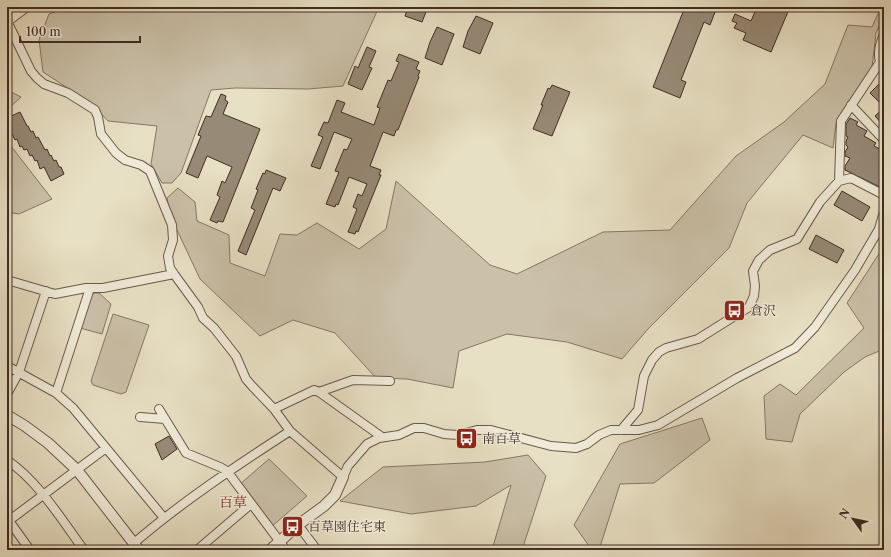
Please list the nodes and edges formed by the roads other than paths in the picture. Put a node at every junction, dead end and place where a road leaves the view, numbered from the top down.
1 (27, 7) edge
2 (7, 22) edge
3 (884, 34) edge
4 (882, 64) edge
5 (851, 105) junction
6 (884, 140) edge
7 (839, 181) junction
8 (884, 195) edge
9 (884, 211) edge
10 (174, 274) junction
11 (7, 280) edge
12 (90, 288) junction
13 (46, 291) junction
14 (7, 366) edge
15 (19, 372) junction
16 (390, 381) dead end
17 (320, 392) junction
18 (56, 393) junction
19 (7, 394) edge
20 (159, 409) dead end
21 (274, 409) junction
22 (7, 416) edge
23 (140, 417) dead end
24 (165, 419) junction
25 (621, 430) junction
26 (290, 431) junction
27 (382, 437) junction
28 (106, 448) junction
29 (7, 460) edge
30 (77, 470) junction
31 (227, 471) junction
32 (343, 477) junction
33 (44, 495) junction
34 (251, 504) junction
35 (164, 518) junction
36 (8, 520) edge
37 (298, 525) junction
38 (279, 542) junction
39 (136, 547) edge
40 (30, 550) edge
41 (84, 550) edge
42 (197, 550) edge
43 (270, 550) edge
44 (286, 550) edge
45 (318, 550) edge

1 - 2 street
2 - 10 street
3 - 4 street
4 - 5 street
5 - 6 street
5 - 7 street
7 - 8 street
7 - 25 street
9 - 25 street
10 - 12 street
10 - 21 street
11 - 13 street
12 - 13 street
12 - 18 street
13 - 15 street
14 - 15 street
15 - 18 street
15 - 19 street
16 - 17 street
17 - 21 street
17 - 27 street
18 - 28 street
20 - 24 street
21 - 26 street
22 - 30 street
23 - 24 street
24 - 31 street
25 - 27 street
26 - 31 street
26 - 32 street
27 - 32 street
28 - 30 street
28 - 35 street
29 - 33 street
30 - 33 street
30 - 39 street
31 - 34 street
31 - 35 street
32 - 37 street
33 - 36 street
33 - 41 street
34 - 38 street
34 - 42 street
35 - 39 street
36 - 40 street
37 - 38 street
37 - 45 street
38 - 43 street
38 - 44 street

